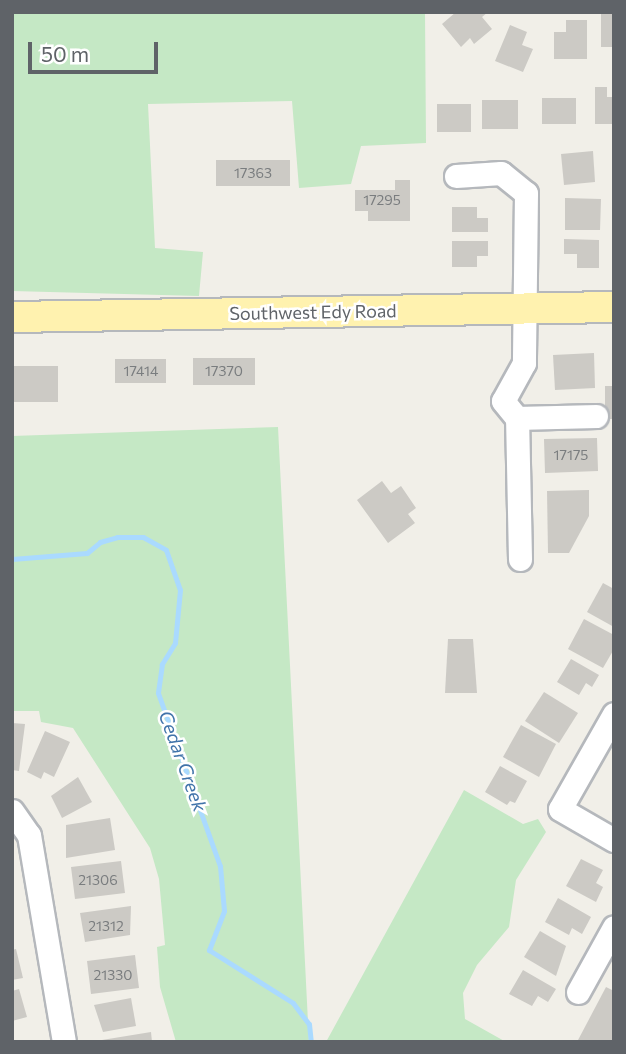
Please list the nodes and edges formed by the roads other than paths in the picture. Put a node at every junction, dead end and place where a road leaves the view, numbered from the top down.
1 (456, 176) dead end
2 (614, 307) edge
3 (524, 309) junction
4 (12, 317) edge
5 (510, 410) junction
6 (596, 416) dead end
7 (520, 559) dead end
8 (614, 714) edge
9 (12, 811) edge
10 (614, 840) edge
11 (614, 927) edge
12 (578, 992) dead end
13 (64, 1042) edge

1 - 3 street
2 - 3 main road, Southwest Edy Road
3 - 4 main road, Southwest Edy Road
3 - 5 street
5 - 6 street
5 - 7 street
8 - 10 street
9 - 13 street
11 - 12 street

